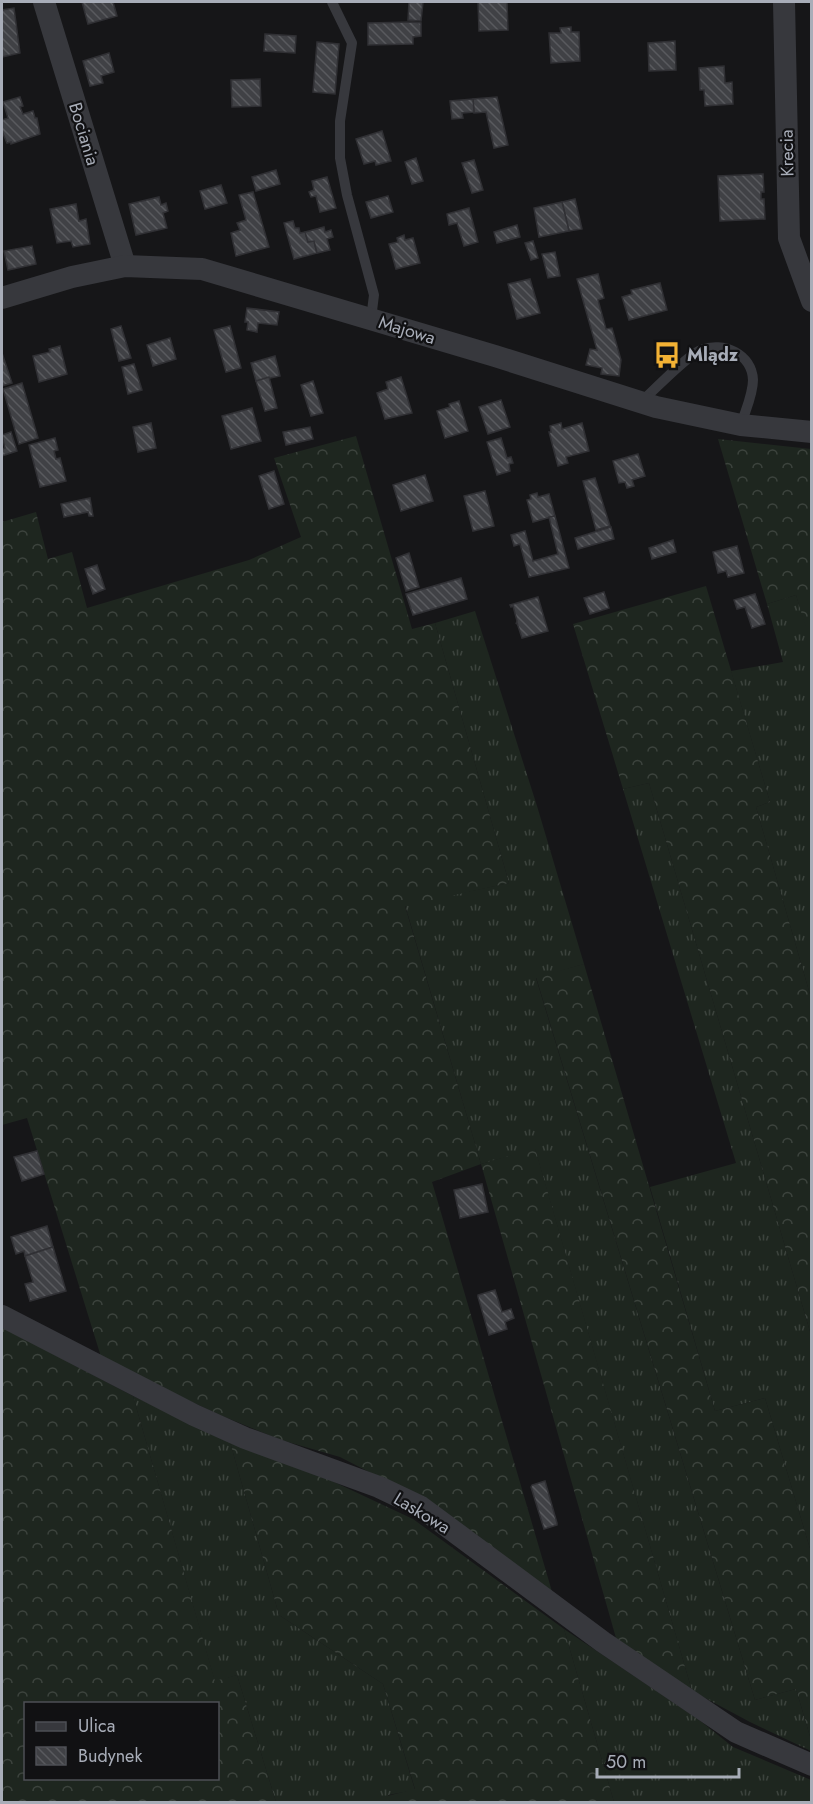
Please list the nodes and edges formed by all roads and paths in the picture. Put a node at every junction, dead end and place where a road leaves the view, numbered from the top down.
1 (44, 2) edge
2 (332, 2) edge
3 (783, 2) edge
4 (125, 266) junction
5 (2, 298) edge
6 (812, 301) edge
7 (371, 319) junction
8 (641, 402) junction
9 (741, 425) junction
10 (812, 432) edge
11 (2, 1316) edge
12 (812, 1766) edge

1 - 4 street, Bociania
2 - 7 lane
3 - 6 street, Krecia
4 - 5 street, Majowa
4 - 7 street, Majowa
7 - 8 street, Majowa
8 - 9 street, Majowa
8 - 9 lane
9 - 10 street, Majowa
11 - 12 street, Laskowa

